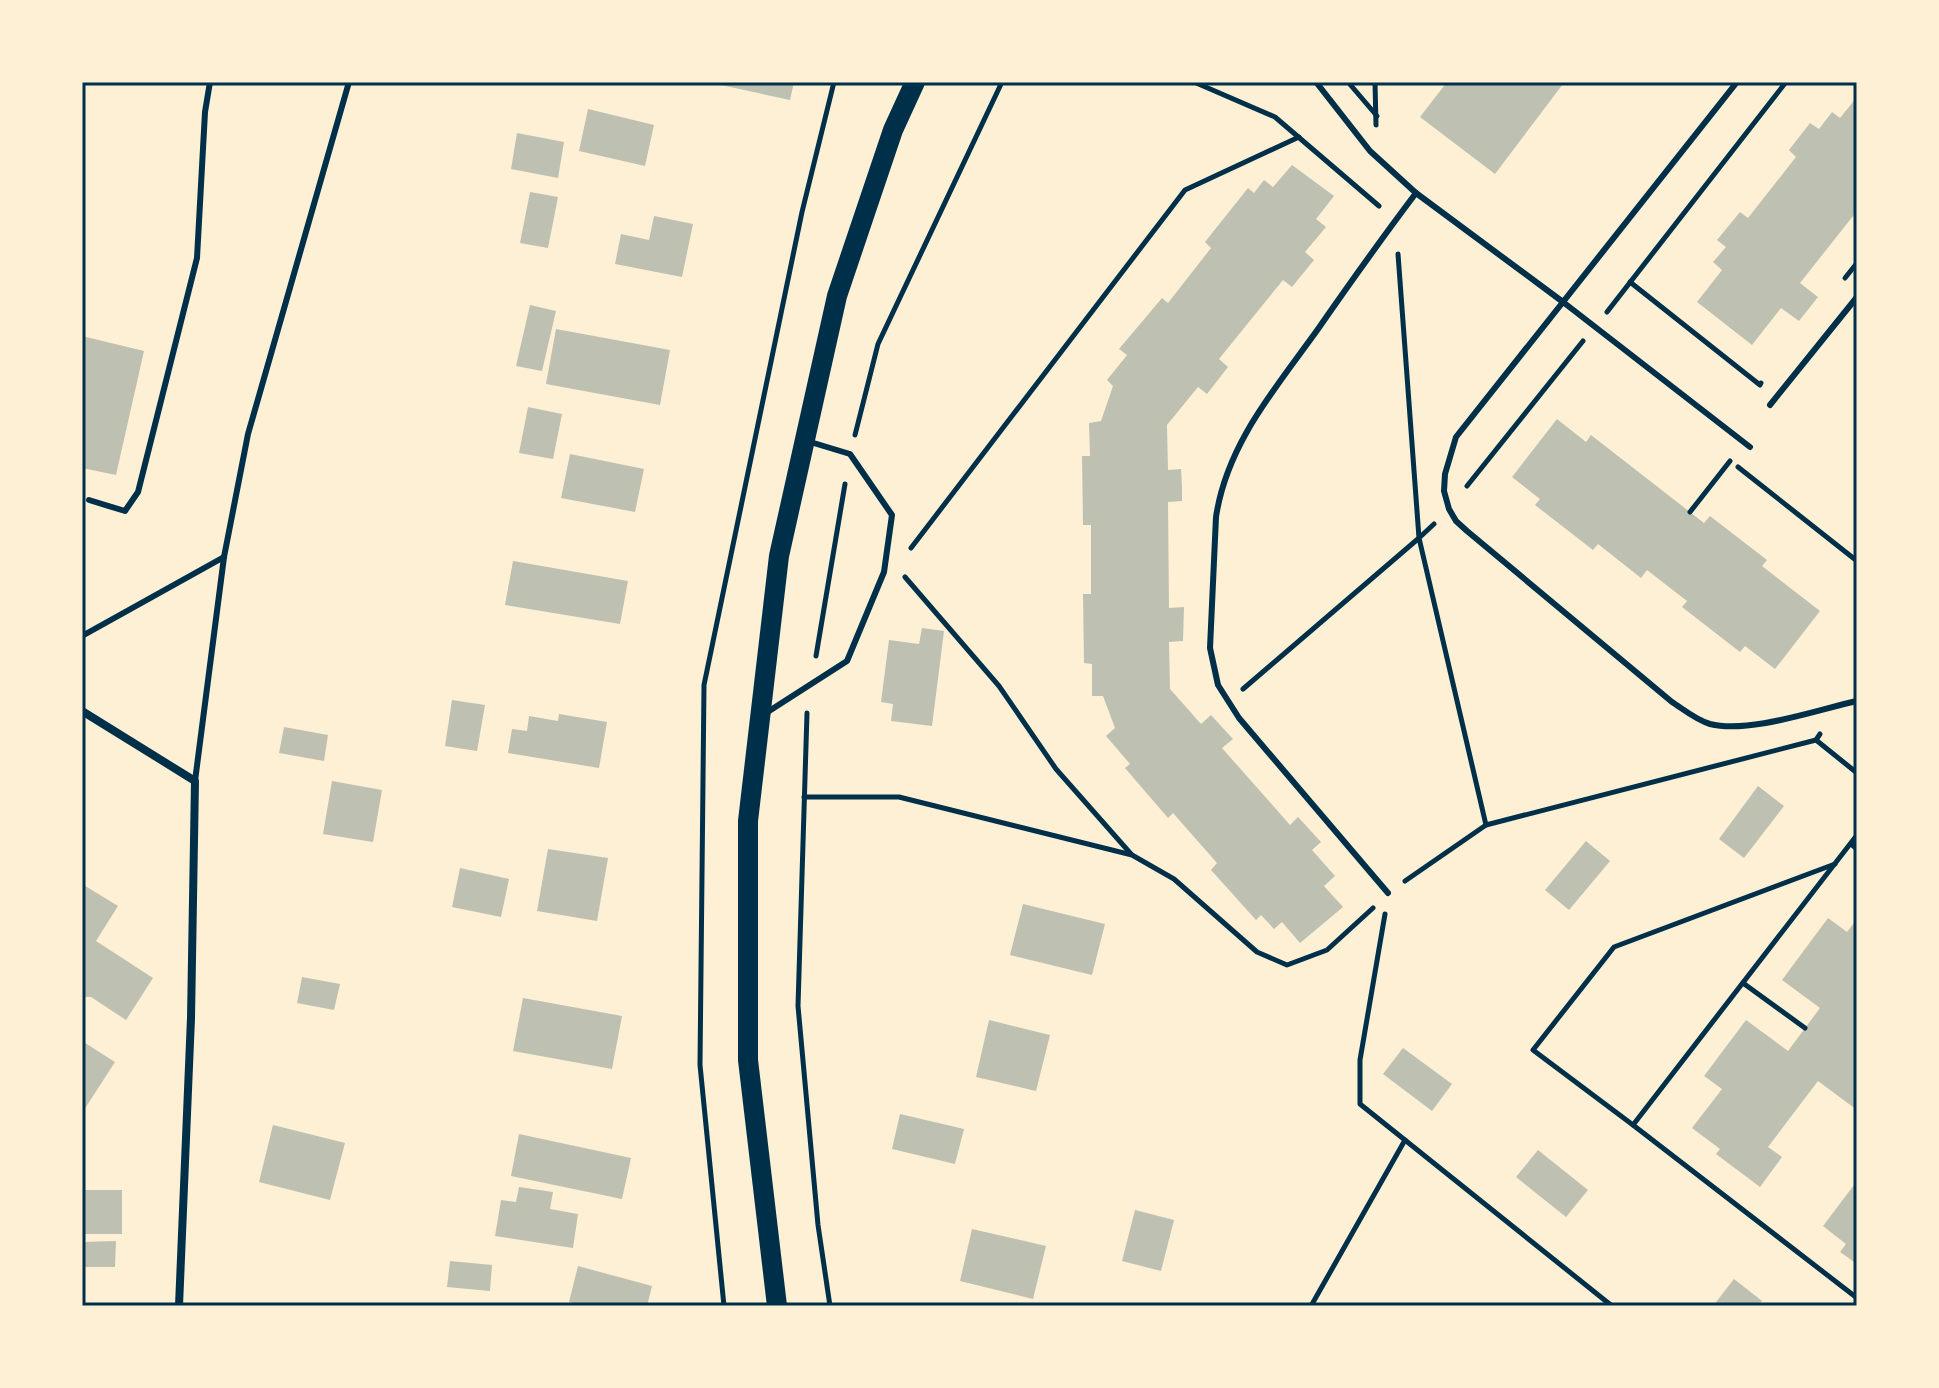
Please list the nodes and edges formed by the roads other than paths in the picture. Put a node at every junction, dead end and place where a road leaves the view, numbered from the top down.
1 (210, 82) edge
2 (349, 82) edge
3 (915, 82) edge
4 (1316, 82) edge
5 (1737, 82) edge
6 (1416, 193) junction
7 (1857, 297) edge
8 (1563, 302) junction
9 (1770, 405) dead end
10 (805, 440) junction
11 (1750, 447) dead end
12 (89, 500) dead end
13 (224, 557) junction
14 (82, 636) edge
15 (1857, 701) edge
16 (82, 711) edge
17 (760, 717) junction
18 (195, 781) junction
19 (1388, 893) road end
20 (179, 1306) edge
21 (777, 1306) edge

1 - 12 lane
2 - 13 lane
3 - 10 main road
4 - 6 lane
5 - 8 lane
6 - 8 lane
6 - 19 lane
7 - 9 lane
8 - 11 lane
8 - 15 lane
10 - 17 main road
10 - 17 lane
13 - 14 lane
13 - 18 lane
16 - 18 street
17 - 21 main road
18 - 20 street

